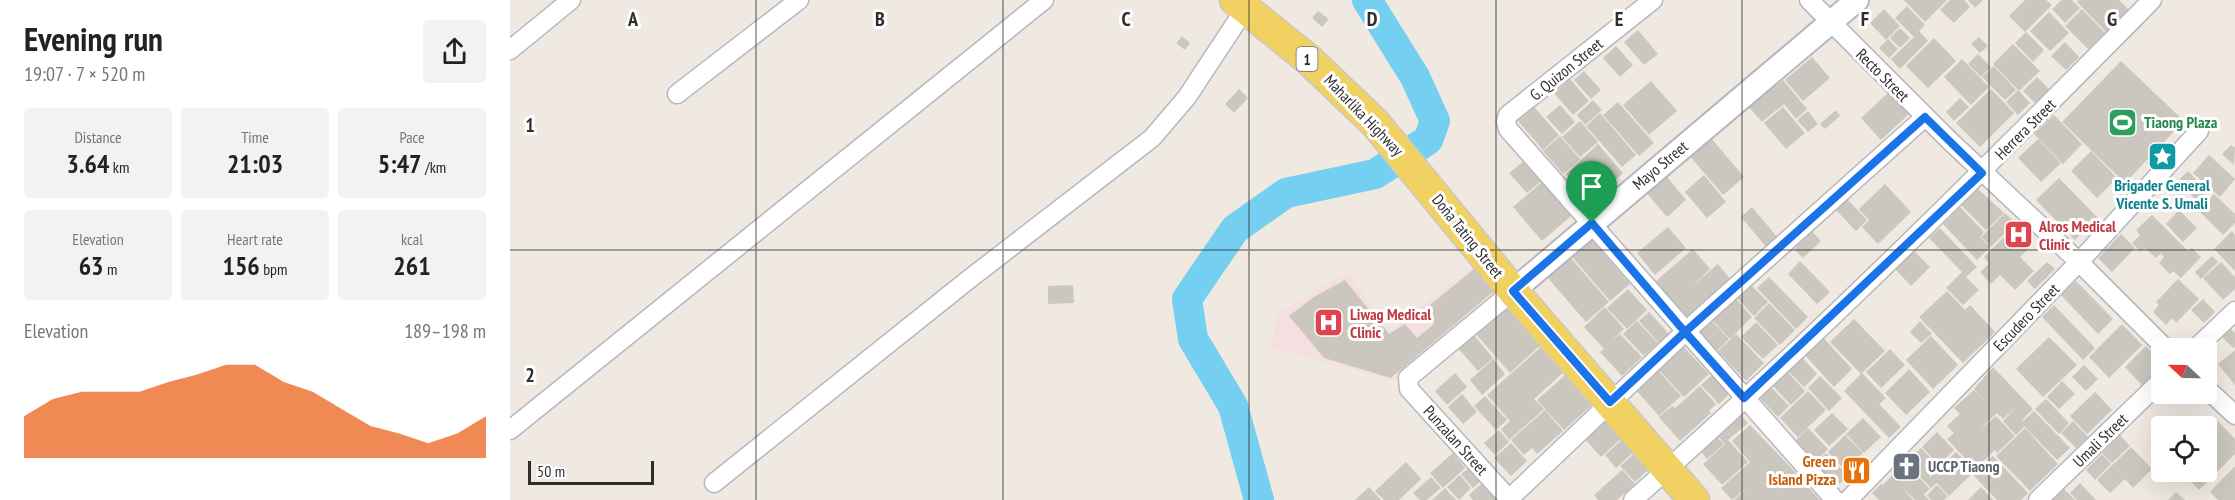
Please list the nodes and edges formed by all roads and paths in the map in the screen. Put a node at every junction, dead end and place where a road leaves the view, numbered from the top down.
1 (572, 0) edge
2 (799, 0) edge
3 (1044, 0) edge
4 (1653, 0) edge
5 (1809, 0) edge
6 (1857, 0) edge
7 (2152, 0) edge
8 (1240, 4) edge
9 (1831, 21) junction
10 (510, 50) edge
11 (677, 94) dead end
12 (1925, 117) junction
13 (2199, 130) dead end
14 (1409, 162) joint
15 (1982, 173) junction
16 (1592, 223) junction
17 (2079, 262) junction
18 (1513, 291) junction
19 (2235, 311) edge
20 (1685, 332) junction
21 (2155, 338) edge
22 (2207, 338) edge
23 (1408, 378) joint
24 (2151, 392) edge
25 (1744, 398) junction
26 (2217, 398) edge
27 (1610, 402) junction
28 (2235, 415) edge
29 (510, 430) edge
30 (1667, 470) junction
31 (714, 483) dead end
32 (1510, 500) edge
33 (1633, 500) edge
34 (1694, 500) edge
35 (1835, 500) edge
36 (1848, 500) edge
37 (2038, 500) edge

1 - 10 street
2 - 11 street
3 - 29 street
4 - 16 street, G. Quizon Street
5 - 9 street, Recto Street
6 - 9 street, Mayo Street
7 - 15 street, Herrera Street
8 - 14 main road, Maharlika Highway / 1
8 - 31 street
9 - 12 street, Recto Street
9 - 16 street, Mayo Street
12 - 15 street, Recto Street
12 - 20 street
13 - 17 street, Escudero Street
14 - 18 main road, Doña Tating Street / 1
15 - 17 street, Recto Street
15 - 25 street, Herrera Street
16 - 18 street, Mayo Street
16 - 20 street
17 - 21 street, Recto Street
17 - 36 street, Escudero Street
18 - 23 street, Mayo Street
18 - 27 main road, Doña Tating Street / 1
19 - 22 street
20 - 25 street
20 - 27 street
23 - 32 street, Punzalan Street
24 - 37 street, Umali Street
25 - 30 street, Herrera Street
25 - 35 street
26 - 28 street
27 - 30 main road, Doña Tating Street / 1
27 - 32 street
30 - 33 street, Herrera Street
30 - 34 main road, Doña Tating Street / 1

